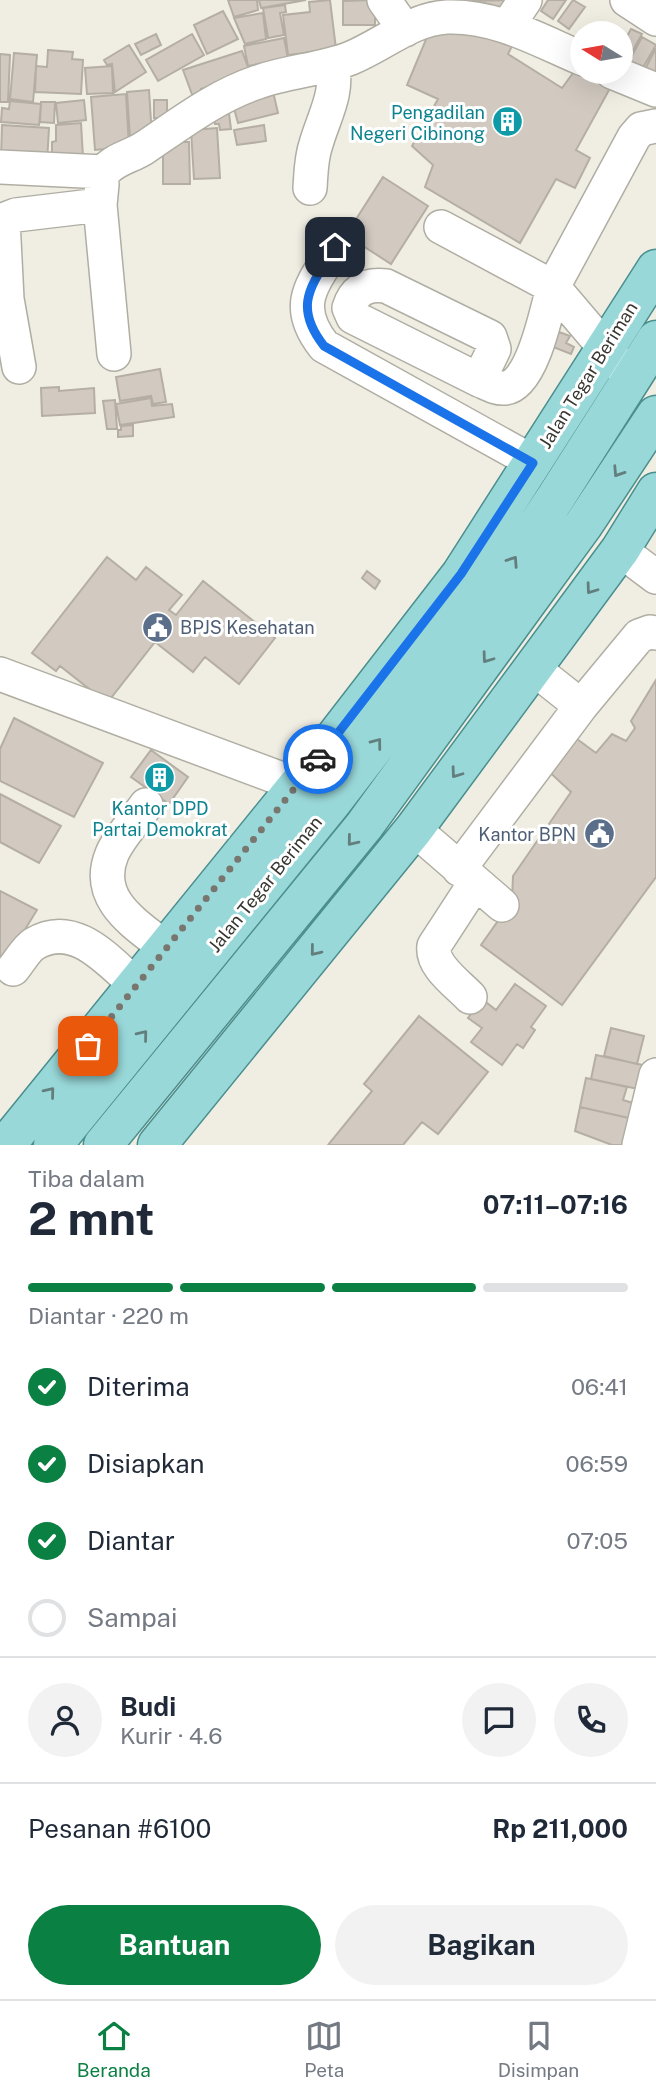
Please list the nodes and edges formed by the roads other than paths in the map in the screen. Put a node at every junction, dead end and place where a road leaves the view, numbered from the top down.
1 (384, 0) edge
2 (627, 0) edge
3 (516, 13) edge
4 (656, 19) edge
5 (405, 30) junction
6 (570, 50) edge
7 (332, 64) junction
8 (634, 81) edge
9 (656, 90) edge
10 (656, 127) edge
11 (0, 167) edge
12 (104, 172) junction
13 (310, 188) dead end
14 (100, 205) junction
15 (441, 227) dead end
16 (335, 247) dead end
17 (656, 269) edge
18 (553, 287) junction
19 (421, 302) junction
20 (656, 340) edge
21 (401, 342) junction
22 (605, 350) junction
23 (114, 354) dead end
24 (19, 367) dead end
25 (631, 378) junction
26 (479, 380) junction
27 (656, 415) edge
28 (533, 463) junction
29 (656, 492) edge
30 (620, 550) junction
31 (656, 578) edge
32 (656, 633) edge
33 (533, 668) junction
34 (0, 674) edge
35 (581, 706) junction
36 (298, 785) junction
37 (146, 805) dead end
38 (414, 830) junction
39 (467, 876) junction
40 (502, 905) dead end
41 (144, 930) junction
42 (13, 970) dead end
43 (119, 970) junction
44 (470, 997) dead end
45 (656, 1075) edge
46 (6, 1145) edge
47 (53, 1145) edge
48 (103, 1145) edge
49 (157, 1145) edge
50 (639, 1145) edge

1 - 5 street
2 - 4 street
3 - 5 street
3 - 6 street
5 - 7 street
7 - 12 street
7 - 13 street
8 - 9 street
10 - 18 street
11 - 12 street
12 - 14 street
14 - 23 street
14 - 24 street
15 - 18 street
16 - 28 street
17 - 22 main road, Jalan Tegar Beriman
18 - 22 street
18 - 26 street
19 - 21 street
19 - 21 street
19 - 26 street
20 - 25 main road, Jalan Tegar Beriman
21 - 26 street
22 - 25 street
22 - 28 main road, Jalan Tegar Beriman
47 -> 25 main road, Jalan Tegar Beriman
27 -> 48 main road
28 - 36 main road, Jalan Tegar Beriman
29 - 30 main road
30 - 31 street
30 -> 33 main road
32 - 35 street
33 - 35 street
33 -> 38 main road
34 - 36 street
35 - 39 street
36 - 41 main road, Jalan Tegar Beriman
37 - 41 street
38 - 39 street
38 -> 49 main road
39 - 40 street
39 - 44 street
41 - 43 main road, Jalan Tegar Beriman
42 - 43 street
46 -> 43 main road, Jalan Tegar Beriman
45 - 50 street

